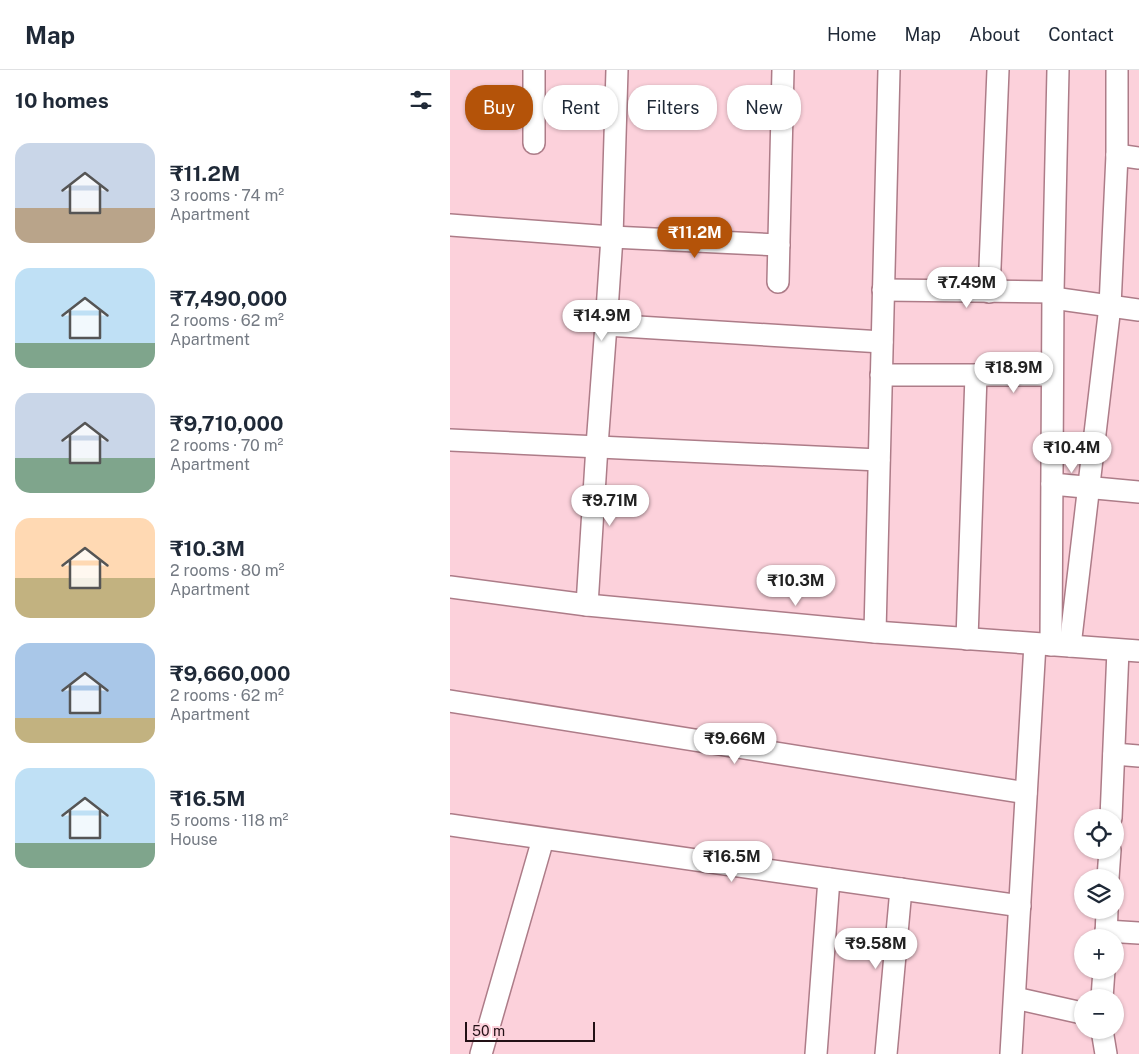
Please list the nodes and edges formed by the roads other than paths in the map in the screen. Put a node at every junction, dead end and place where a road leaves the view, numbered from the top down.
1 (534, 70) edge
2 (617, 70) edge
3 (783, 70) edge
4 (889, 70) edge
5 (998, 70) edge
6 (1058, 70) edge
7 (1117, 70) edge
8 (534, 143) dead end
9 (1117, 155) junction
10 (1139, 158) edge
11 (450, 226) edge
12 (612, 237) junction
13 (779, 244) junction
14 (778, 282) dead end
15 (883, 290) junction
16 (989, 292) junction
17 (1052, 295) junction
18 (1110, 306) junction
19 (1139, 310) edge
20 (606, 325) junction
21 (882, 342) junction
22 (881, 376) junction
23 (976, 376) junction
24 (1052, 376) junction
25 (450, 440) edge
26 (597, 446) junction
27 (879, 460) junction
28 (1052, 484) junction
29 (1089, 487) junction
30 (1139, 492) edge
31 (450, 587) edge
32 (587, 605) junction
33 (875, 632) junction
34 (967, 639) junction
35 (1052, 645) junction
36 (1129, 650) edge
37 (450, 701) edge
38 (1114, 754) junction
39 (1139, 756) edge
40 (1026, 794) junction
41 (1111, 809) edge
42 (450, 825) edge
43 (543, 838) junction
44 (829, 879) junction
45 (901, 889) junction
46 (1020, 906) junction
47 (1124, 933) edge
48 (1139, 933) edge
49 (1015, 998) junction
50 (1074, 1011) edge
51 (1104, 1039) edge
52 (481, 1054) edge
53 (816, 1054) edge
54 (886, 1054) edge
55 (1011, 1054) edge
56 (1106, 1054) edge

1 - 8 street
2 - 12 street
3 - 13 street
4 - 15 street
5 - 16 street
6 - 17 street
7 - 9 street
9 - 10 street
9 - 18 street
11 - 12 street
12 - 13 street
12 - 20 street
13 - 14 street
15 - 16 street
15 - 21 street
16 - 17 street
17 - 18 street
17 - 24 street
18 - 19 street
18 - 29 street
20 - 21 street
20 - 26 street
21 - 22 street
22 - 23 street
22 - 27 street
23 - 24 street
23 - 34 street
24 - 28 street
25 - 26 street
26 - 27 street
26 - 32 street
27 - 33 street
28 - 29 street
28 - 35 street
29 - 30 street
29 - 35 street
31 - 32 street
32 - 33 street
33 - 34 street
34 - 35 street
35 - 36 street
35 - 40 street
36 - 38 street
37 - 40 street
38 - 39 street
38 - 41 street
40 - 46 street
42 - 43 street
43 - 44 street
43 - 52 street
44 - 45 street
44 - 53 street
45 - 46 street
45 - 54 street
46 - 49 street
47 - 48 street
49 - 50 street
49 - 55 street
51 - 56 street

